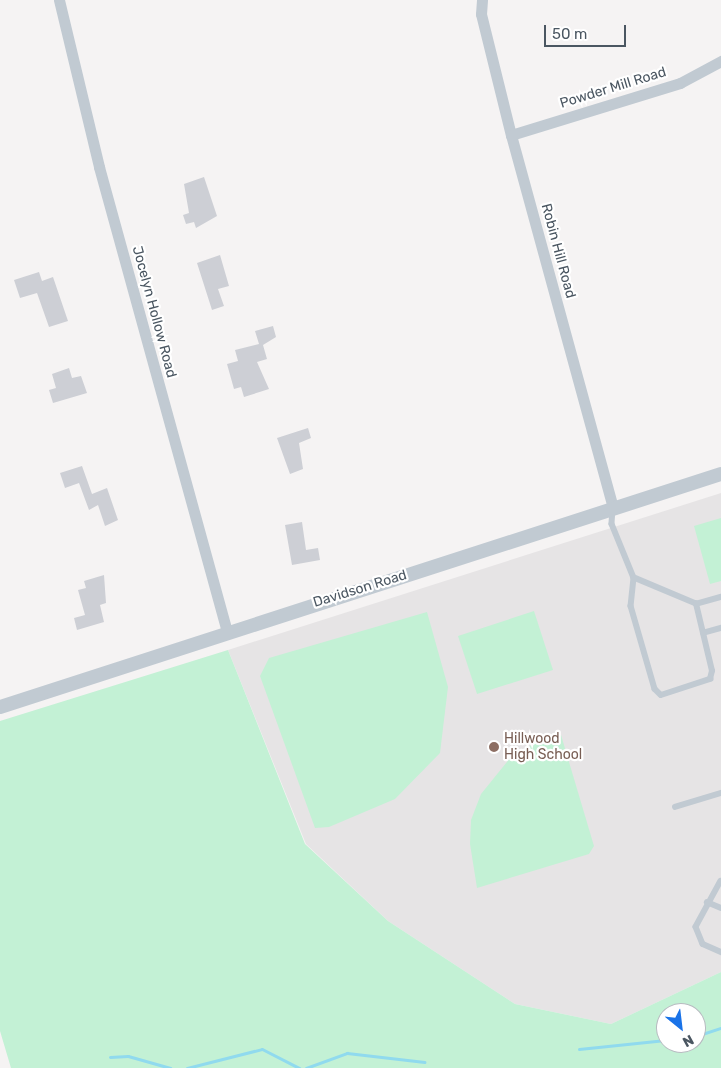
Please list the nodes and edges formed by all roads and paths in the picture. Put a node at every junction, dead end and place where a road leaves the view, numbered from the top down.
1 (59, 0) edge
2 (482, 0) edge
3 (721, 61) edge
4 (511, 135) junction
5 (721, 474) edge
6 (613, 509) junction
7 (634, 578) junction
8 (721, 597) edge
9 (696, 604) junction
10 (721, 628) edge
11 (227, 631) junction
12 (703, 633) junction
13 (0, 707) edge
14 (721, 793) edge
15 (674, 807) dead end
16 (721, 881) edge
17 (706, 902) junction
18 (721, 908) edge
19 (721, 952) edge

1 - 11 street, Jocelyn Hollow Road
2 - 4 street, Robin Hill Road
3 - 4 street, Powder Mill Road
4 - 6 street, Robin Hill Road
5 - 6 street, Davidson Road
6 - 7 lane
6 - 11 street, Davidson Road
7 - 9 lane
7 - 12 lane
8 - 9 lane
9 - 12 lane
10 - 12 lane
11 - 13 street, Davidson Road
14 - 15 lane
16 - 17 lane
17 - 18 lane
17 - 19 lane

